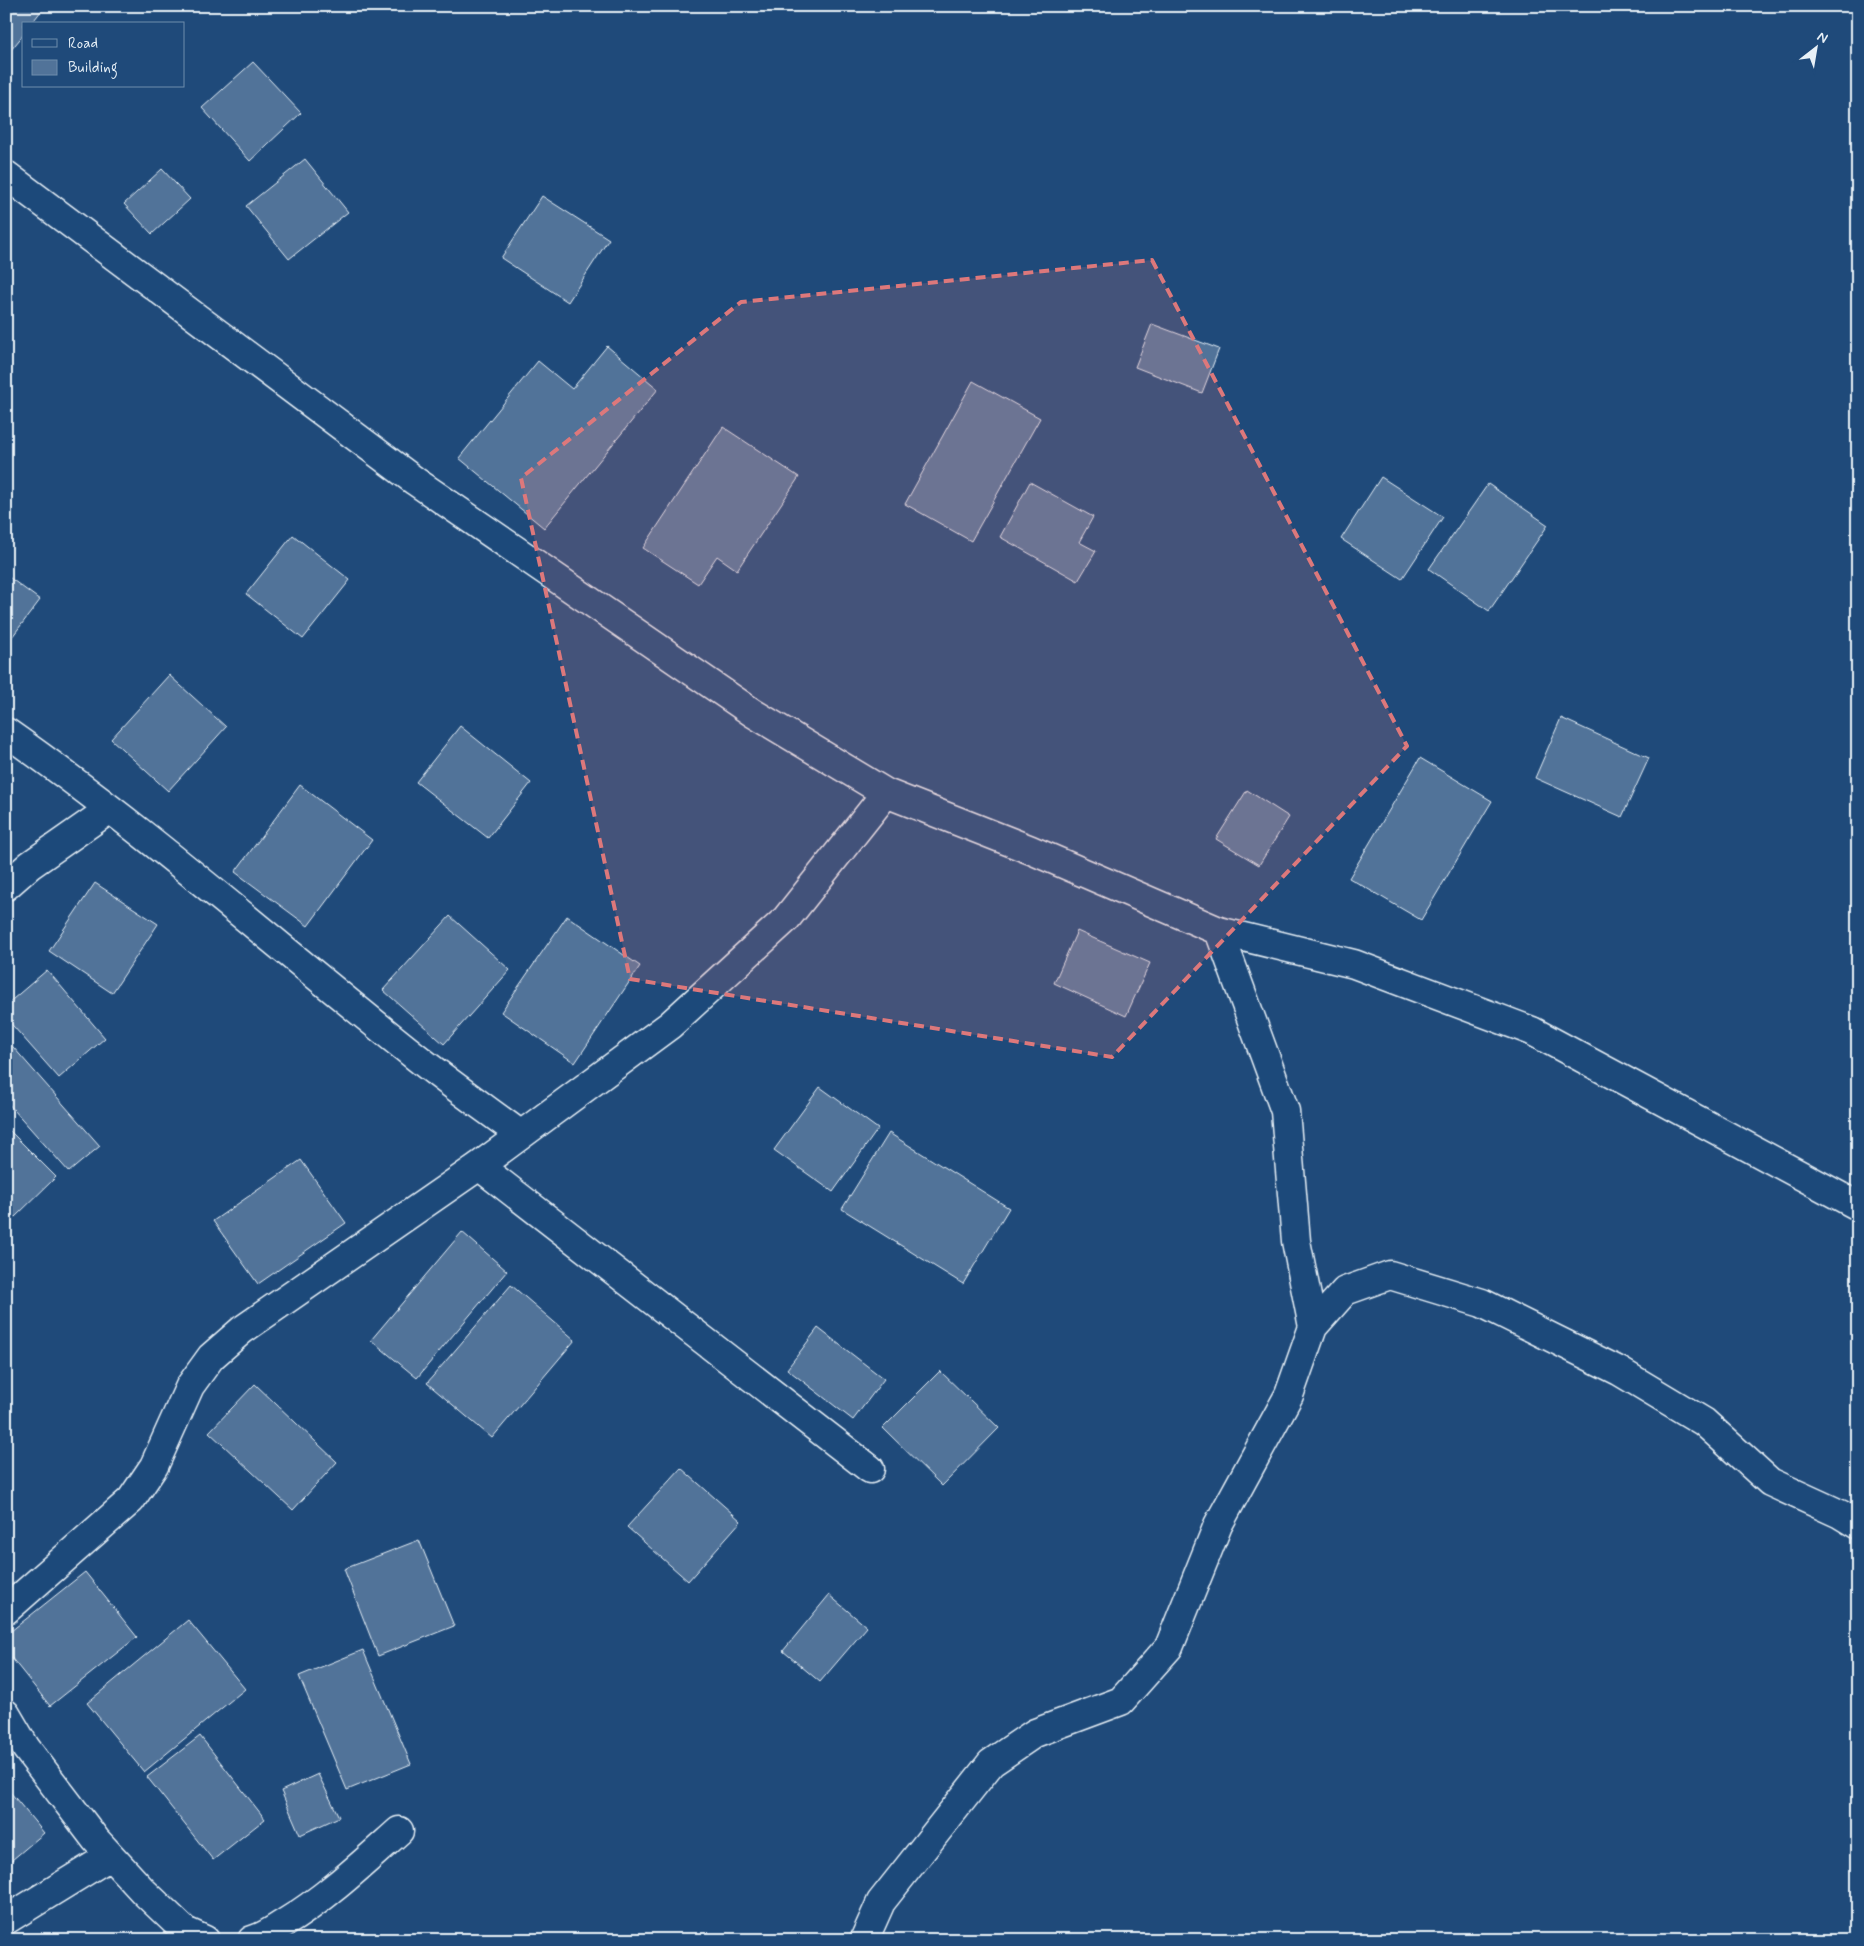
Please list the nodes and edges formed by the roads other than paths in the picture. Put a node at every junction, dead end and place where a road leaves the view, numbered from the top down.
1 (6, 175) edge
2 (6, 732) edge
3 (886, 793) junction
4 (110, 809) junction
5 (6, 886) edge
6 (1219, 931) junction
7 (521, 1135) junction
8 (479, 1166) junction
9 (1858, 1206) edge
10 (1313, 1327) junction
11 (870, 1469) dead end
12 (1858, 1525) edge
13 (6, 1610) edge
14 (6, 1714) edge
15 (399, 1831) dead end
16 (110, 1856) junction
17 (6, 1920) edge
18 (205, 1940) edge
19 (252, 1940) edge
20 (864, 1940) edge

1 - 3 street
2 - 4 street
3 - 6 street
3 - 7 street
4 - 5 street
4 - 7 street
6 - 9 street
6 - 10 street
7 - 8 street
8 - 11 street
8 - 13 street
10 - 12 street
10 - 20 street
14 - 16 street
15 - 19 street
16 - 17 street
16 - 18 street

